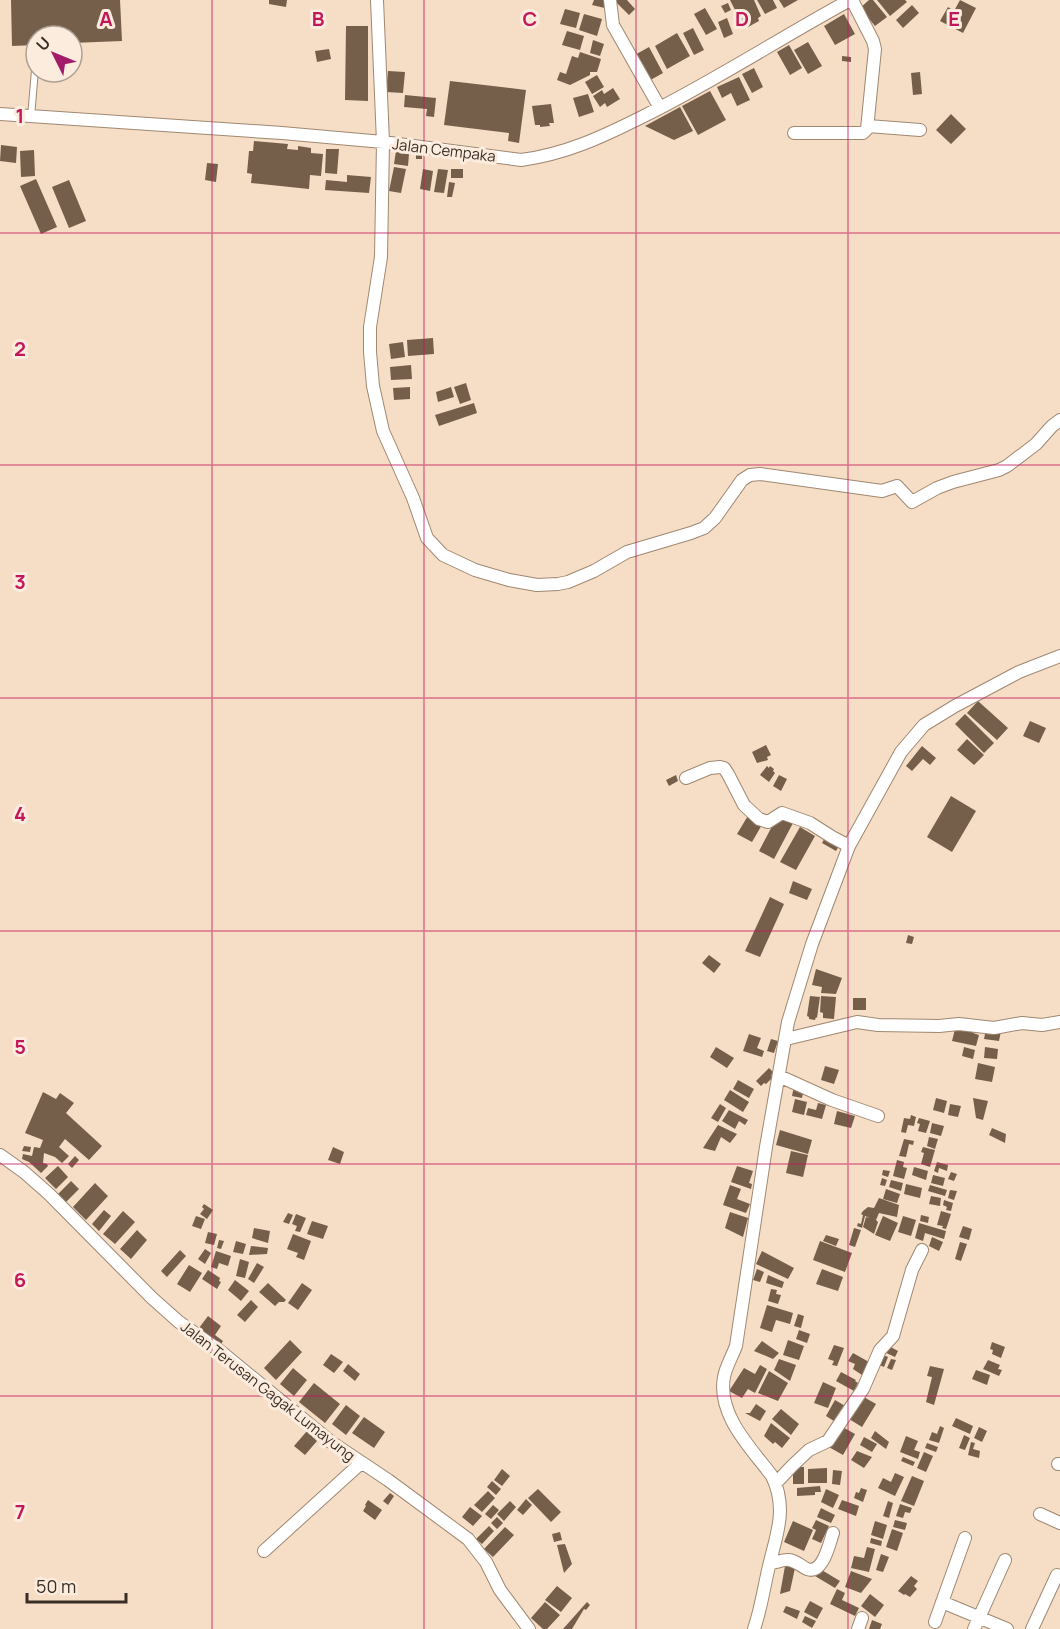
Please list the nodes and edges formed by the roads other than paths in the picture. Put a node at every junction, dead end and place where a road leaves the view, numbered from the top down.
1 (377, 0) edge
2 (610, 0) edge
3 (851, 0) edge
4 (34, 84) edge
5 (660, 108) junction
6 (0, 114) edge
7 (32, 117) junction
8 (868, 126) junction
9 (920, 130) dead end
10 (794, 133) dead end
11 (392, 144) junction
12 (1060, 420) edge
13 (1060, 656) edge
14 (686, 778) dead end
15 (849, 846) junction
16 (1060, 1022) edge
17 (786, 1039) junction
18 (779, 1076) junction
19 (878, 1116) dead end
20 (0, 1155) edge
21 (922, 1250) dead end
22 (361, 1463) junction
23 (776, 1483) junction
24 (1040, 1514) dead end
25 (1060, 1523) edge
26 (833, 1533) dead end
27 (965, 1538) dead end
28 (264, 1551) dead end
29 (1005, 1560) dead end
30 (776, 1562) junction
31 (1057, 1575) dead end
32 (942, 1602) junction
33 (935, 1622) dead end
34 (977, 1624) edge
35 (529, 1629) edge
36 (754, 1629) edge
37 (1007, 1629) edge
38 (1032, 1629) edge

1 - 11 street
2 - 5 street
3 - 5 street, Jalan Cempaka
3 - 8 street
4 - 7 lane
5 - 11 street, Jalan Cempaka
6 - 7 street, Jalan Cempaka
7 - 11 street, Jalan Cempaka
8 - 9 street
8 - 10 street
11 - 12 street
13 - 15 street
14 - 15 street
15 - 17 street
16 - 17 street
17 - 18 street
18 - 19 street
18 - 23 street
20 - 22 street, Jalan Terusan Gagak Lumayung
21 - 23 street
22 - 28 street
22 - 35 street, Jalan Terusan Gagak Lumayung
23 - 30 street
24 - 25 street
26 - 30 street
27 - 32 street
29 - 34 street
30 - 36 street
31 - 38 street
32 - 33 street
32 - 34 street
34 - 37 street

